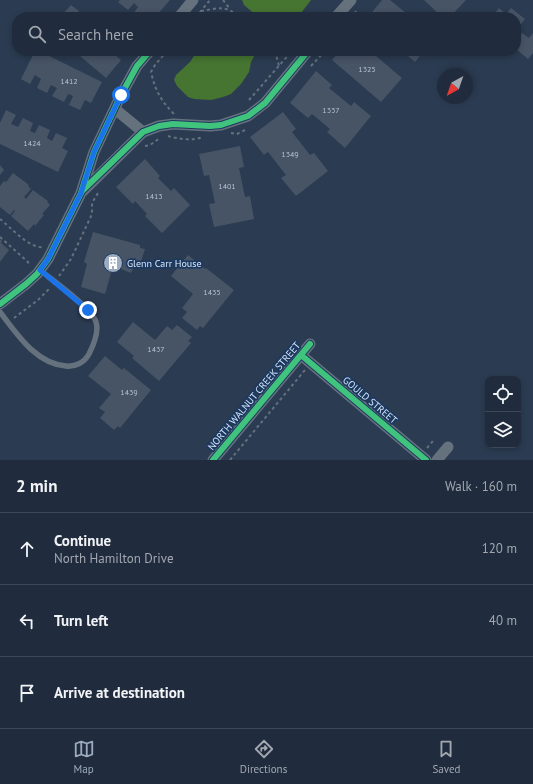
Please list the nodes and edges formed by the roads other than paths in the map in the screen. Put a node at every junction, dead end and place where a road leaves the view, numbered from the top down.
1 (193, 0) edge
2 (350, 0) edge
3 (183, 12) edge
4 (340, 12) edge
5 (146, 56) edge
6 (304, 56) edge
7 (115, 109) junction
8 (143, 132) junction
9 (81, 193) junction
10 (35, 269) junction
11 (0, 304) edge
12 (0, 312) edge
13 (310, 344) dead end
14 (301, 355) junction
15 (448, 447) dead end
16 (213, 460) edge
17 (426, 460) edge
18 (437, 460) edge

1 - 3 street
2 - 4 street
5 - 7 street
6 - 8 street
7 - 8 street
7 - 9 street
8 - 9 street
9 - 10 street
10 - 11 street
10 - 12 lane
13 - 14 street, NORTH WALNUT CREEK STREET
14 - 16 street, NORTH WALNUT CREEK STREET
14 - 17 street, GOULD STREET
15 - 18 street

